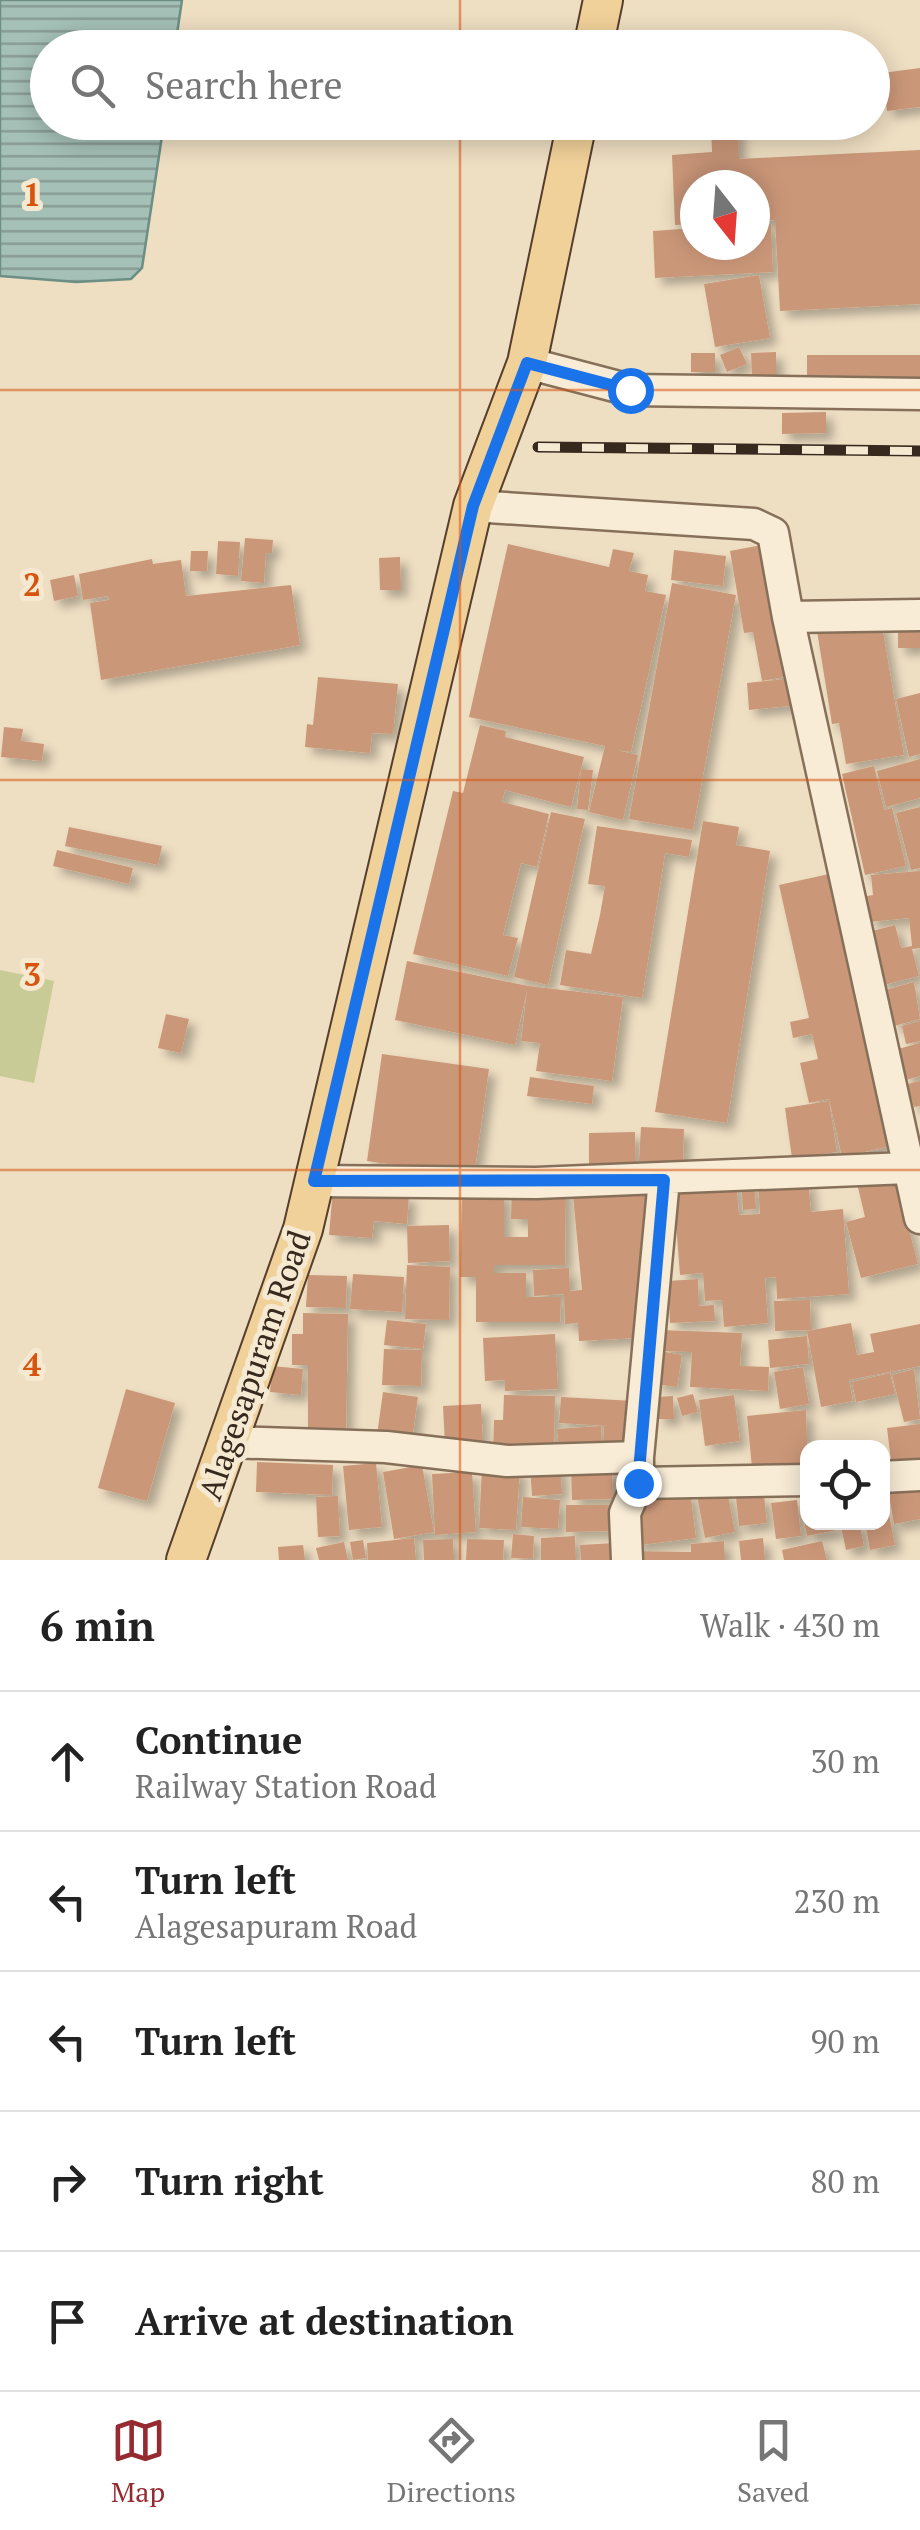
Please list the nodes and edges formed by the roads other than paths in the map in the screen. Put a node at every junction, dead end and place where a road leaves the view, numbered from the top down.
1 (602, 0) edge
2 (596, 30) edge
3 (573, 140) edge
4 (527, 363) junction
5 (920, 394) edge
6 (473, 506) junction
7 (920, 615) edge
8 (788, 617) junction
9 (913, 1178) edge
10 (664, 1180) junction
11 (314, 1181) junction
12 (920, 1218) edge
13 (227, 1442) junction
14 (638, 1470) junction
15 (920, 1475) edge
16 (890, 1477) edge
17 (800, 1480) edge
18 (186, 1560) edge
19 (627, 1560) edge

1 - 2 main road
3 - 4 main road, Alagesapuram Road
4 - 5 street
4 - 6 main road, Alagesapuram Road
6 - 8 street
6 - 11 main road, Alagesapuram Road
7 - 8 street
8 - 9 street
9 - 10 street
9 - 12 street
10 - 11 street
10 - 14 street
11 - 13 main road, Alagesapuram Road
13 - 14 street
13 - 18 main road, Alagesapuram Road
14 - 17 street
14 - 19 street
15 - 16 street

